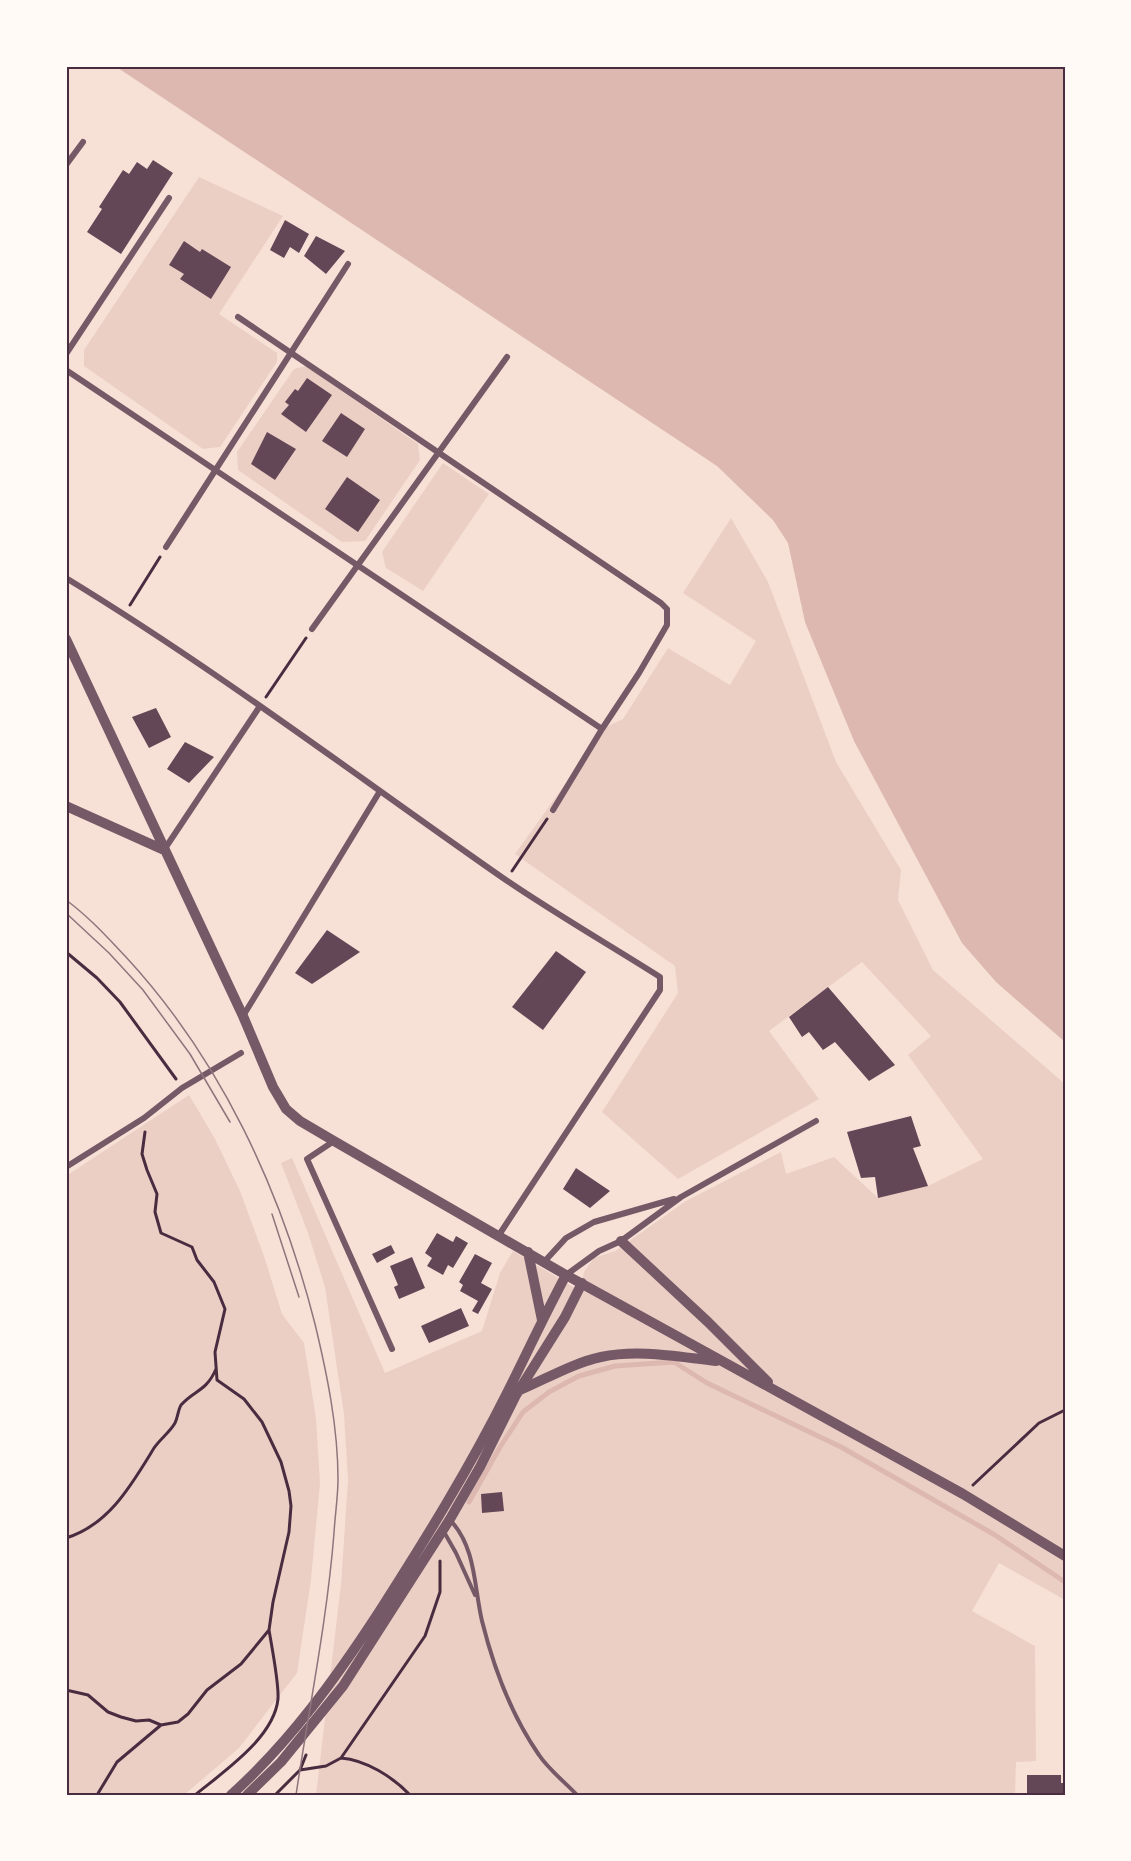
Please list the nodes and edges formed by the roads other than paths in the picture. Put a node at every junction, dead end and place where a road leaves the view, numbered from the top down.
1 (82, 142) dead end
2 (66, 165) edge
3 (169, 198) dead end
4 (348, 264) dead end
5 (238, 317) dead end
6 (291, 351) junction
7 (66, 354) edge
8 (507, 357) dead end
9 (66, 370) edge
10 (438, 452) junction
11 (215, 469) junction
12 (166, 547) road end
13 (360, 565) junction
14 (66, 579) edge
15 (312, 629) road end
16 (66, 639) edge
17 (260, 706) junction
18 (602, 729) junction
19 (380, 791) junction
20 (66, 806) edge
21 (553, 810) road end
22 (164, 850) junction
23 (243, 1016) junction
24 (241, 1053) dead end
25 (816, 1121) dead end
26 (334, 1141) junction
27 (66, 1167) edge
28 (681, 1197) junction
29 (499, 1235) junction
30 (621, 1241) junction
31 (528, 1252) junction
32 (544, 1262) junction
33 (566, 1275) junction
34 (582, 1283) junction
35 (542, 1320) junction
36 (392, 1349) dead end
37 (722, 1362) junction
38 (774, 1388) junction
39 (519, 1390) junction
40 (441, 1524) junction
41 (1065, 1556) edge
42 (478, 1602) junction
43 (231, 1795) edge
44 (247, 1795) edge
45 (577, 1795) edge

1 - 2 street
3 - 7 street
4 - 6 street
5 - 6 street
6 - 10 street
6 - 11 street
8 - 10 street
9 - 11 street
10 - 13 street
10 - 18 street
11 - 12 street
11 - 13 street
13 - 15 street
13 - 18 street
14 - 17 street
16 - 22 street
17 - 19 street
17 - 22 street
18 - 21 street
19 - 23 street
19 - 29 street
20 - 22 street
22 - 23 street
23 - 26 street
24 - 27 street
25 - 28 street
26 - 29 street
26 - 36 street
28 - 30 street
28 - 32 street
29 - 31 street
30 - 33 street
30 - 38 street
31 - 32 street
31 - 35 street
32 - 33 street
33 - 34 street
33 - 35 street
34 - 37 street
34 - 39 street
35 - 40 street
37 - 38 street
37 - 39 street
38 - 41 street
39 - 40 street
40 - 42 lane
40 - 42 lane
40 - 43 street
40 - 44 street
42 - 45 lane

